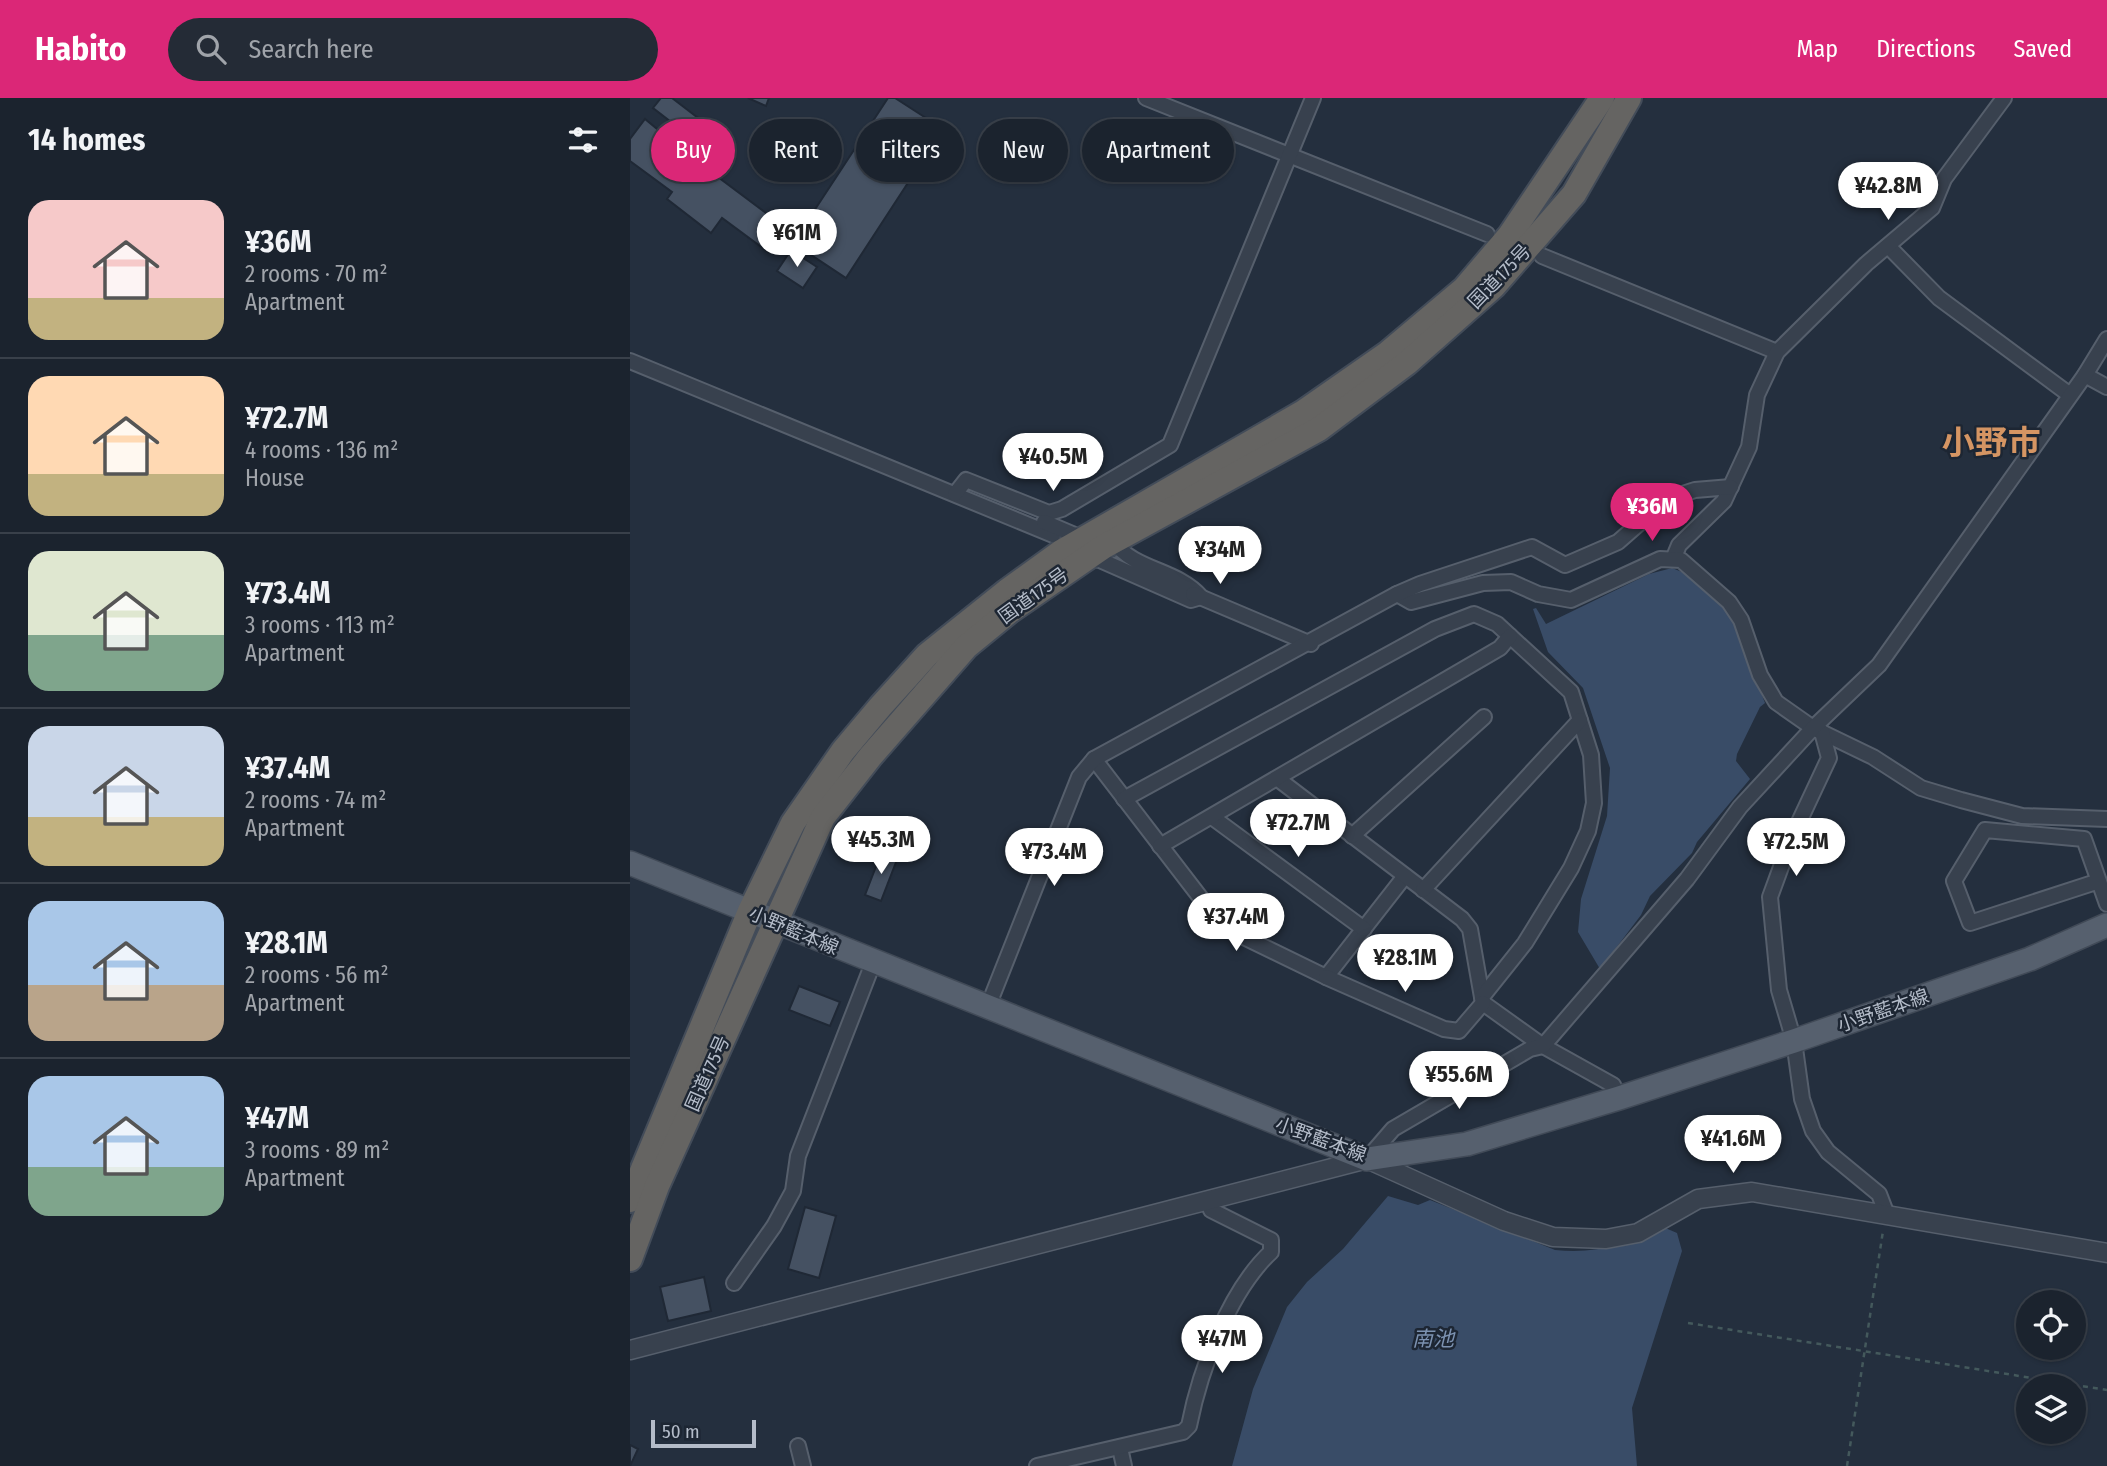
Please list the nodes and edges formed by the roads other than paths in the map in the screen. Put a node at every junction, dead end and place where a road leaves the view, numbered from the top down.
1 (1146, 98) edge
2 (1313, 98) edge
3 (1602, 98) edge
4 (1629, 98) edge
5 (2004, 98) edge
6 (1289, 155) junction
7 (1515, 245) junction
8 (1888, 246) junction
9 (2107, 338) edge
10 (1777, 352) junction
11 (630, 361) edge
12 (2085, 375) junction
13 (2107, 387) edge
14 (2070, 395) junction
15 (1731, 487) junction
16 (955, 494) junction
17 (1057, 544) junction
18 (1086, 548) junction
19 (1115, 551) junction
20 (1674, 557) junction
21 (1397, 594) junction
22 (1201, 597) junction
23 (1510, 636) junction
24 (1311, 644) junction
25 (1483, 717) dead end
26 (1580, 720) junction
27 (1818, 730) junction
28 (1094, 759) junction
29 (1278, 779) junction
30 (1124, 799) junction
31 (1212, 817) junction
32 (2107, 819) edge
33 (1352, 836) junction
34 (1160, 846) junction
35 (630, 863) edge
36 (1405, 876) junction
37 (2099, 881) junction
38 (1423, 890) junction
39 (2107, 904) edge
40 (750, 911) junction
41 (774, 922) junction
42 (2107, 925) edge
43 (1364, 929) junction
44 (873, 963) junction
45 (1326, 977) junction
46 (1482, 1000) junction
47 (987, 1009) junction
48 (1794, 1041) junction
49 (1543, 1046) junction
50 (1619, 1098) junction
51 (1367, 1159) junction
52 (630, 1200) edge
53 (1208, 1202) junction
54 (1887, 1215) junction
55 (2107, 1253) edge
56 (630, 1259) edge
57 (734, 1283) dead end
58 (630, 1350) edge
59 (798, 1446) dead end
60 (1120, 1448) junction
61 (803, 1466) edge
62 (1037, 1466) edge
63 (1124, 1466) edge

1 - 6 street
2 - 6 street
3 - 7 highway, 国道175号
4 - 7 highway, 国道175号
5 - 8 street
6 - 7 street
6 - 16 street
7 - 10 street
7 - 18 highway, 国道175号
7 - 19 highway, 国道175号
8 - 10 street
8 - 14 street
9 - 12 street
10 - 15 street
11 - 16 street
12 - 13 street
12 - 14 street
14 - 27 street
15 - 20 street
15 - 21 street
16 - 17 street
16 - 18 street
17 - 18 highway, 国道175号
17 - 40 highway, 国道175号
18 - 19 highway, 国道175号
18 - 22 street
18 - 41 highway, 国道175号
19 - 22 street
20 - 21 street
20 - 27 street
21 - 24 street
22 - 24 street
23 - 26 street
23 - 29 street
23 - 30 street
24 - 28 street
25 - 33 street
26 - 38 street
26 - 46 street
27 - 32 street
27 - 48 street
27 - 49 street
28 - 30 street
28 - 47 street
29 - 31 street
29 - 33 street
30 - 34 street
31 - 34 street
31 - 43 street
33 - 36 street
34 - 45 street
35 - 40 main road, 小野藍本線
36 - 38 street
36 - 43 street
37 - 37 street
37 - 39 street
38 - 46 street
40 - 41 main road, 小野藍本線
40 - 52 highway, 国道175号
41 - 44 main road, 小野藍本線
41 - 56 highway, 国道175号
42 - 48 main road, 小野藍本線
43 - 45 street
44 - 47 main road, 小野藍本線
44 - 57 street
45 - 46 street
46 - 49 street
47 - 51 main road, 小野藍本線
48 - 50 main road, 小野藍本線
48 - 54 street
49 - 50 street
49 - 51 street
50 - 51 main road, 小野藍本線
51 - 53 street
51 - 54 street
53 - 58 street
53 - 60 street
54 - 55 street
59 - 61 street
60 - 62 street
60 - 63 street

